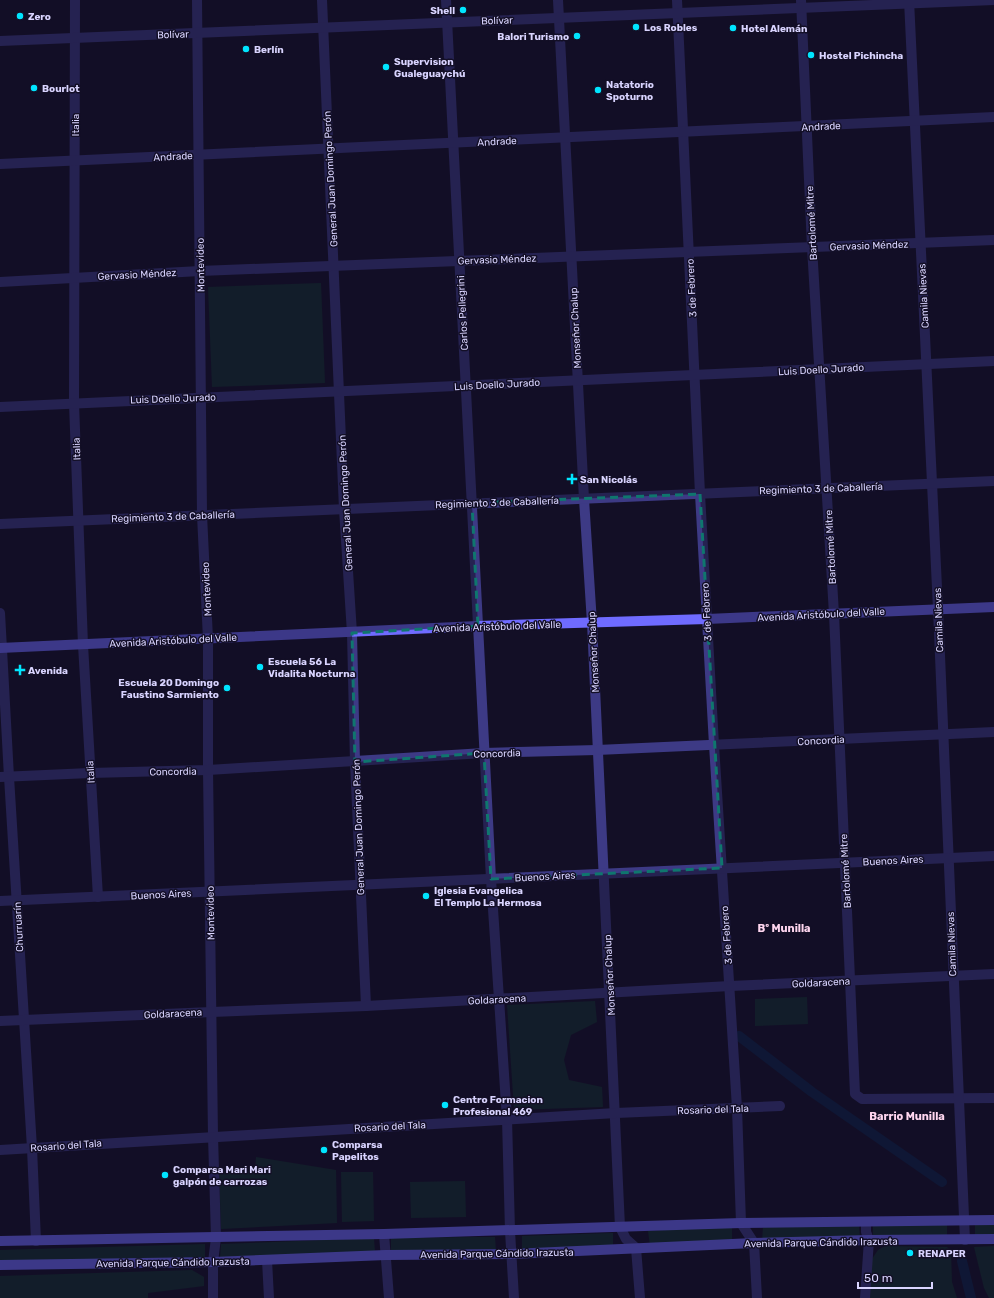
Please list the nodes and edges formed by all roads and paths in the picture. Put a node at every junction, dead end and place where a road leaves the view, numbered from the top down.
1 (75, 0) edge
2 (197, 0) edge
3 (322, 0) edge
4 (446, 0) edge
5 (558, 0) edge
6 (677, 0) edge
7 (994, 0) edge
8 (909, 2) edge
9 (802, 4) edge
10 (678, 13) junction
11 (559, 18) junction
12 (447, 22) junction
13 (323, 28) junction
14 (196, 33) junction
15 (75, 38) junction
16 (0, 41) edge
17 (994, 117) edge
18 (915, 121) junction
19 (807, 126) junction
20 (683, 132) junction
21 (565, 138) junction
22 (454, 143) junction
23 (329, 149) junction
24 (198, 155) junction
25 (75, 160) junction
26 (0, 164) edge
27 (994, 240) edge
28 (920, 243) junction
29 (812, 247) junction
30 (689, 252) junction
31 (571, 256) junction
32 (459, 261) junction
33 (334, 266) junction
34 (200, 271) junction
35 (74, 278) junction
36 (0, 282) edge
37 (994, 361) edge
38 (926, 364) junction
39 (820, 369) junction
40 (694, 375) junction
41 (578, 380) junction
42 (466, 385) junction
43 (339, 391) junction
44 (201, 397) junction
45 (74, 403) junction
46 (0, 406) edge
47 (994, 481) edge
48 (931, 484) junction
49 (827, 488) junction
50 (700, 494) junction
51 (584, 499) junction
52 (472, 504) junction
53 (344, 509) junction
54 (202, 515) junction
55 (78, 520) junction
56 (0, 524) edge
57 (994, 607) edge
58 (938, 609) junction
59 (0, 613) edge
60 (834, 614) junction
61 (707, 619) junction
62 (592, 623) junction
63 (478, 626) junction
64 (352, 632) junction
65 (208, 639) junction
66 (83, 644) junction
67 (1, 648) edge
68 (994, 732) edge
69 (942, 734) junction
70 (839, 739) junction
71 (714, 745) junction
72 (597, 750) junction
73 (484, 753) junction
74 (355, 762) junction
75 (208, 770) junction
76 (90, 773) junction
77 (4, 777) edge
78 (994, 856) edge
79 (948, 858) junction
80 (845, 863) junction
81 (722, 868) junction
82 (604, 874) junction
83 (491, 878) junction
84 (361, 885) junction
85 (210, 891) junction
86 (98, 897) junction
87 (16, 900) junction
88 (0, 901) edge
89 (994, 974) edge
90 (953, 975) junction
91 (850, 980) junction
92 (730, 986) junction
93 (610, 994) junction
94 (499, 999) junction
95 (366, 1006) junction
96 (212, 1012) junction
97 (23, 1020) junction
98 (0, 1021) edge
99 (994, 1098) edge
100 (958, 1099) junction
101 (780, 1106) dead end
102 (737, 1108) junction
103 (616, 1113) junction
104 (507, 1119) junction
105 (213, 1136) junction
106 (32, 1148) junction
107 (0, 1150) edge
108 (963, 1220) junction
109 (994, 1220) edge
110 (866, 1222) junction
111 (741, 1223) junction
112 (620, 1227) junction
113 (510, 1231) junction
114 (384, 1234) junction
115 (216, 1238) junction
116 (994, 1239) edge
117 (869, 1240) junction
118 (965, 1240) junction
119 (0, 1241) edge
120 (36, 1241) junction
121 (754, 1243) junction
122 (636, 1248) junction
123 (511, 1254) junction
124 (386, 1255) junction
125 (267, 1260) junction
126 (214, 1262) junction
127 (0, 1265) edge
128 (213, 1298) edge
129 (269, 1298) edge
130 (389, 1298) edge
131 (514, 1298) edge
132 (640, 1298) edge
133 (757, 1298) edge
134 (865, 1298) edge

1 - 15 street, Italia
2 - 14 street, Montevideo
3 - 13 street, General Juan Domingo Perón
4 - 12 street, Carlos Pellegrini
5 - 11 street, Monseñor Chalup
6 - 10 street, 3 de Febrero
7 - 8 street, Bolívar
8 - 9 street, Bolívar
8 - 18 street, Camila Nievas
9 - 10 street, Bolívar
9 - 19 street, Bartolomé Mitre
10 - 11 street, Bolívar
10 - 20 street, 3 de Febrero
11 - 12 street, Bolívar
11 - 21 street, Monseñor Chalup
12 - 13 street, Bolívar
12 - 22 street, Carlos Pellegrini
13 - 14 street, Bolívar
13 - 23 street, General Juan Domingo Perón
14 - 15 street, Bolívar
14 - 24 street, Montevideo
15 - 16 street, Bolívar
15 - 25 street, Italia
17 - 18 street, Andrade
18 - 19 street, Andrade
18 - 28 street, Camila Nievas
19 - 20 street, Andrade
19 - 29 street, Bartolomé Mitre
20 - 21 street, Andrade
20 - 30 street, 3 de Febrero
21 - 22 street, Andrade
21 - 31 street, Monseñor Chalup
22 - 23 street, Andrade
22 - 32 street, Carlos Pellegrini
23 - 24 street, Andrade
23 - 33 street, General Juan Domingo Perón
24 - 25 street, Andrade
24 - 34 street, Montevideo
25 - 26 street, Andrade
25 - 35 street, Italia
27 - 28 street, Gervasio Méndez
28 - 29 street, Gervasio Méndez
28 - 38 street, Camila Nievas
29 - 30 street, Gervasio Méndez
29 - 39 street, Bartolomé Mitre
30 - 31 street, Gervasio Méndez
30 - 40 street, 3 de Febrero
31 - 32 street, Gervasio Méndez
31 - 41 street, Monseñor Chalup
32 - 33 street, Gervasio Méndez
32 - 42 street, Carlos Pellegrini
33 - 34 street, Gervasio Méndez
33 - 43 street, General Juan Domingo Perón
34 - 35 street, Gervasio Méndez
34 - 44 street, Montevideo
35 - 36 street, Gervasio Méndez
35 - 45 street, Italia
37 - 38 street, Luis Doello Jurado
38 - 39 street, Luis Doello Jurado
38 - 48 street, Camila Nievas
39 - 40 street, Luis Doello Jurado
39 - 49 street, Bartolomé Mitre
40 - 41 street, Luis Doello Jurado
40 - 50 street, 3 de Febrero
41 - 42 street, Luis Doello Jurado
41 - 51 street, Monseñor Chalup
42 - 43 street, Luis Doello Jurado
42 - 52 street, Carlos Pellegrini
43 - 44 street, Luis Doello Jurado
43 - 53 street, General Juan Domingo Perón
44 - 45 street, Luis Doello Jurado
44 - 54 street, Montevideo
45 - 46 street, Luis Doello Jurado
45 - 55 street, Italia
47 - 48 street, Regimiento 3 de Caballería
48 - 49 street, Regimiento 3 de Caballería
48 - 58 street, Camila Nievas
49 - 50 street, Regimiento 3 de Caballería
49 - 60 street, Bartolomé Mitre
50 - 51 street, Regimiento 3 de Caballería
50 - 61 street, 3 de Febrero
51 - 52 street, Regimiento 3 de Caballería
51 - 62 street, Monseñor Chalup
52 - 53 street, Regimiento 3 de Caballería
52 - 63 street, Carlos Pellegrini
53 - 54 street, Regimiento 3 de Caballería
53 - 64 street, General Juan Domingo Perón
54 - 55 street, Regimiento 3 de Caballería
54 - 65 street, Montevideo
55 - 56 street, Regimiento 3 de Caballería
55 - 66 street, Italia
57 - 58 main road, Avenida Aristóbulo del Valle
58 - 60 main road, Avenida Aristóbulo del Valle
58 - 69 street, Camila Nievas
59 - 67 street, Churruarín
60 - 61 main road, Avenida Aristóbulo del Valle
60 - 70 street, Bartolomé Mitre
61 - 62 main road, Avenida Aristóbulo del Valle
61 - 71 street, 3 de Febrero
62 - 63 main road, Avenida Aristóbulo del Valle
62 - 72 street, Monseñor Chalup
63 - 64 main road, Avenida Aristóbulo del Valle
63 - 73 street, Carlos Pellegrini
64 - 65 main road, Avenida Aristóbulo del Valle
64 - 74 street, General Juan Domingo Perón
65 - 66 main road, Avenida Aristóbulo del Valle
65 - 75 street, Montevideo
66 - 67 main road, Avenida Aristóbulo del Valle
66 - 76 street, Italia
67 - 77 street, Churruarín
68 - 69 street, Concordia
69 - 70 street, Concordia
69 - 79 street, Camila Nievas
70 - 71 street, Concordia
70 - 80 street, Bartolomé Mitre
71 - 72 street, Concordia
71 - 81 street, 3 de Febrero
72 - 73 street, Concordia
72 - 82 street, Monseñor Chalup
73 - 74 street, Concordia
73 - 83 street, Carlos Pellegrini
74 - 75 street, Concordia
74 - 84 street, General Juan Domingo Perón
75 - 76 street, Concordia
75 - 85 street, Montevideo
76 - 77 street, Concordia
76 - 86 street, Italia
77 - 87 street, Churruarín
78 - 79 street, Buenos Aires
79 - 80 street, Buenos Aires
79 - 90 street, Camila Nievas
80 - 81 street, Buenos Aires
80 - 91 street, Bartolomé Mitre
81 - 82 street, Buenos Aires
81 - 92 street, 3 de Febrero
82 - 83 street, Buenos Aires
82 - 93 street, Monseñor Chalup
83 - 84 street, Buenos Aires
83 - 94 street, Carlos Pellegrini
84 - 85 street, Buenos Aires
84 - 95 street, General Juan Domingo Perón
85 - 86 street, Buenos Aires
85 - 96 street, Montevideo
86 - 87 street, Buenos Aires
87 - 88 street, Buenos Aires
87 - 97 street, Churruarín
89 - 90 street, Goldaracena
90 - 91 street, Goldaracena
90 - 100 street, Camila Nievas
91 - 92 street, Goldaracena
91 - 100 street, Bartolomé Mitre
92 - 93 street, Goldaracena
92 - 102 street, 3 de Febrero
93 - 94 street, Goldaracena
93 - 103 street, Monseñor Chalup
94 - 95 street, Goldaracena
94 - 104 street, Carlos Pellegrini
95 - 96 street, Goldaracena
96 - 97 street, Goldaracena
96 - 105 street, Montevideo
97 - 98 street, Goldaracena
97 - 106 street, Churruarín
99 - 100 street
100 - 108 street, Camila Nievas
101 - 102 street, Rosario del Tala
102 - 103 street, Rosario del Tala
102 - 111 street, 3 de Febrero
103 - 104 street, Rosario del Tala
103 - 112 street, Monseñor Chalup
104 - 105 street, Rosario del Tala
104 - 113 street, Carlos Pellegrini
105 - 106 street, Rosario del Tala
105 - 115 street, Montevideo
106 - 107 street, Rosario del Tala
106 - 120 street, Churruarín
108 - 109 main road, Avenida Parque Cándido Irazusta
108 - 110 main road, Avenida Parque Cándido Irazusta
108 - 118 street, Camila Nievas
110 - 111 main road, Avenida Parque Cándido Irazusta
110 - 117 street
111 - 112 main road, Avenida Parque Cándido Irazusta
111 - 121 street
112 - 113 main road, Avenida Parque Cándido Irazusta
112 - 122 street
113 - 114 main road, Avenida Parque Cándido Irazusta
113 - 123 street, Carlos Pellegrini
114 - 115 main road, Avenida Parque Cándido Irazusta
114 - 124 street
115 - 120 main road, Avenida Parque Cándido Irazusta
115 - 126 street, Montevideo
116 - 118 main road, Avenida Parque Cándido Irazusta
117 - 118 main road, Avenida Parque Cándido Irazusta
117 - 121 main road, Avenida Parque Cándido Irazusta
117 - 134 street
119 - 120 main road, Avenida Parque Cándido Irazusta
121 - 122 main road, Avenida Parque Cándido Irazusta
121 - 133 street
122 - 123 main road, Avenida Parque Cándido Irazusta
122 - 132 street
123 - 124 main road, Avenida Parque Cándido Irazusta
123 - 131 street, Carlos Pellegrini
124 - 125 main road, Avenida Parque Cándido Irazusta
124 - 130 street
125 - 126 main road, Avenida Parque Cándido Irazusta
125 - 129 street
126 - 127 main road, Avenida Parque Cándido Irazusta
126 - 128 street, Montevideo

